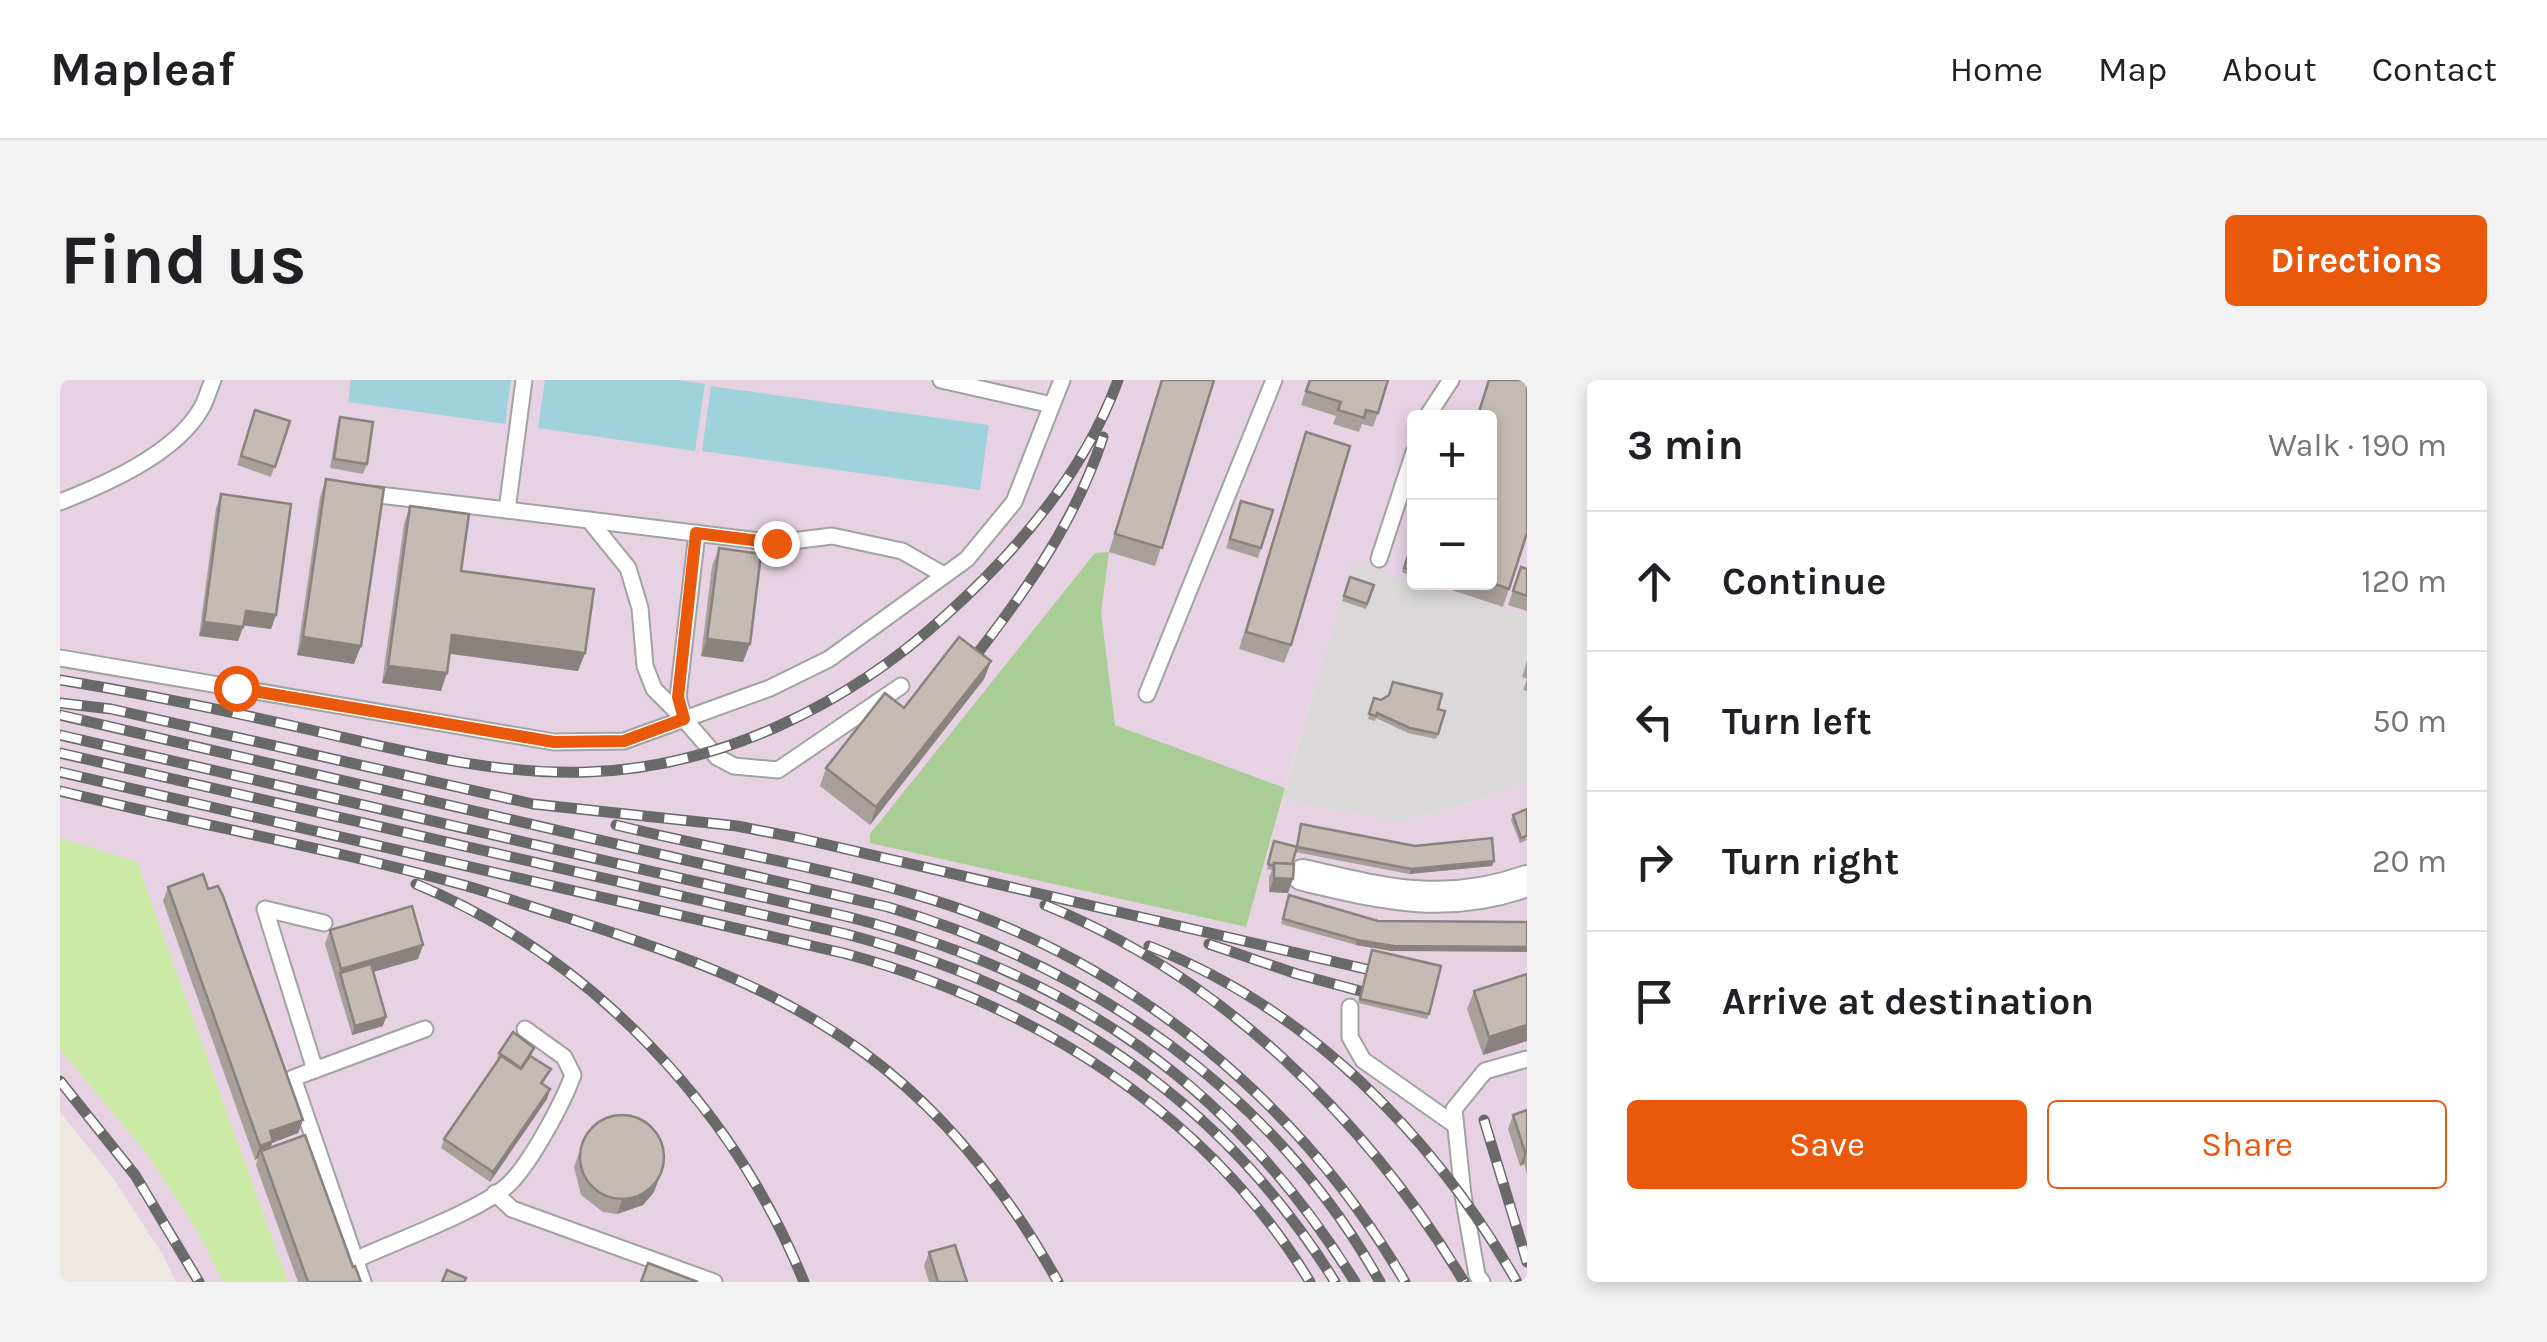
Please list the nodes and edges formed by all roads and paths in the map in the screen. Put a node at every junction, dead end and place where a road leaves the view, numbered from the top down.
1 (212, 380) edge
2 (524, 380) edge
3 (941, 380) edge
4 (1062, 380) edge
5 (1274, 380) edge
6 (1451, 380) edge
7 (1052, 405) junction
8 (1431, 410) edge
9 (1407, 474) edge
10 (340, 490) edge
11 (60, 502) edge
12 (507, 510) junction
13 (589, 520) junction
14 (696, 533) junction
15 (1380, 559) dead end
16 (944, 576) junction
17 (60, 658) edge
18 (901, 686) dead end
19 (1147, 694) dead end
20 (684, 719) junction
21 (1302, 875) dead end
22 (1527, 881) edge
23 (324, 923) dead end
24 (1350, 1006) dead end
25 (425, 1029) dead end
26 (525, 1029) dead end
27 (1527, 1059) edge
28 (315, 1070) junction
29 (1456, 1125) junction
30 (495, 1193) junction
31 (355, 1260) junction
32 (1474, 1280) edge
33 (363, 1282) edge
34 (714, 1282) edge

1 - 11 lane
2 - 12 lane
3 - 7 lane
4 - 7 lane
5 - 19 lane
6 - 8 lane
7 - 16 lane
9 - 15 lane
10 - 12 lane
12 - 13 lane
13 - 14 lane
13 - 20 lane
14 - 16 lane
14 - 20 lane
16 - 20 lane
17 - 20 lane
18 - 20 lane
21 - 22 street
23 - 28 lane
24 - 29 lane
25 - 28 lane
26 - 30 lane
27 - 29 lane
28 - 31 lane
29 - 32 lane
30 - 31 lane
30 - 34 lane
31 - 33 lane

